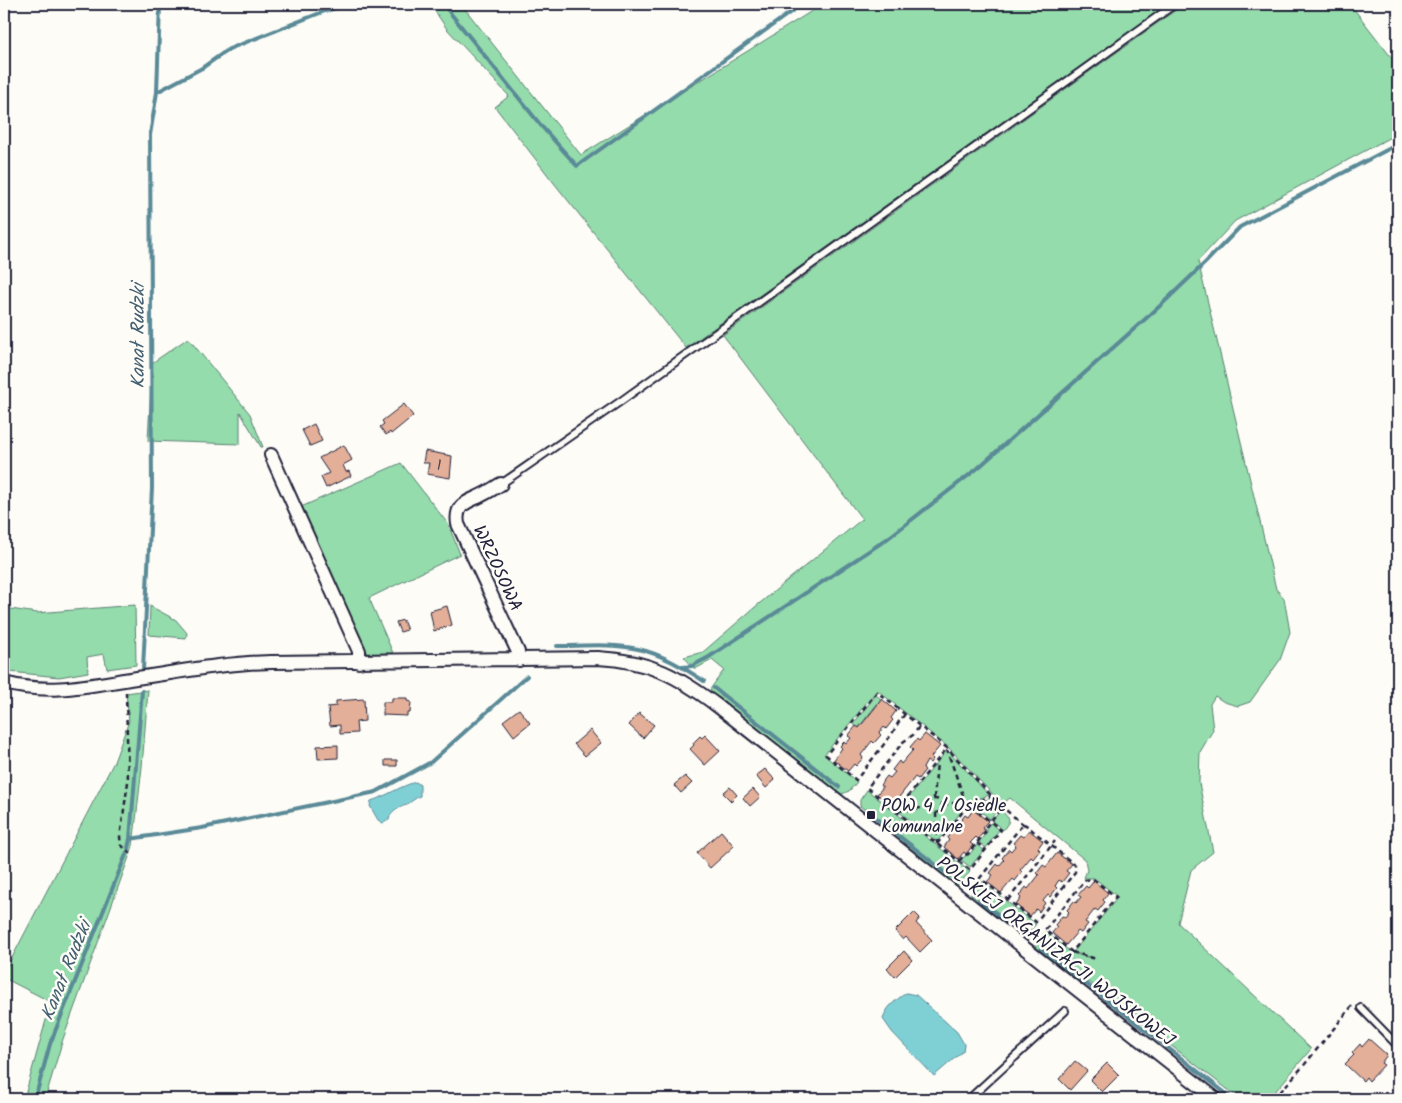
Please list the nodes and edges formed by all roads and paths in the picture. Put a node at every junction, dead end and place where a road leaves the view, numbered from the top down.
1 (1175, 4) edge
2 (271, 456) dead end
3 (501, 484) joint
4 (519, 660) junction
5 (359, 662) junction
6 (125, 680) junction
7 (4, 682) edge
8 (905, 714) junction
9 (920, 726) junction
10 (947, 748) junction
11 (937, 760) junction
12 (992, 796) junction
13 (934, 798) junction
14 (965, 801) junction
15 (969, 804) junction
16 (942, 805) junction
17 (1002, 806) junction
18 (928, 807) junction
19 (896, 811) junction
20 (936, 814) junction
21 (990, 821) junction
22 (1023, 824) junction
23 (1055, 840) dead end
24 (977, 843) junction
25 (937, 844) junction
26 (1052, 845) junction
27 (986, 850) junction
28 (132, 854) dead end
29 (959, 861) junction
30 (1008, 900) junction
31 (1072, 952) junction
32 (1095, 960) dead end
33 (1361, 1008) joint
34 (1065, 1010) dead end
35 (1398, 1046) edge
36 (969, 1099) edge
37 (1216, 1099) edge
38 (1274, 1099) edge

1 - 3 lane
2 - 5 street
3 - 4 street, WRZOSOWA
4 - 5 street, POLSKIEJ ORGANIZACJI WOJSKOWEJ
4 - 37 street, POLSKIEJ ORGANIZACJI WOJSKOWEJ
5 - 6 street, POLSKIEJ ORGANIZACJI WOJSKOWEJ
6 - 7 street, POLSKIEJ ORGANIZACJI WOJSKOWEJ
6 - 28 path
8 - 8 path
8 - 9 path
9 - 10 path
9 - 19 path
10 - 11 path
10 - 12 path
10 - 14 path
11 - 13 path
11 - 19 path
12 - 15 path
12 - 17 path
13 - 16 path
13 - 18 path
14 - 15 path
14 - 16 path
15 - 21 path
15 - 25 path
16 - 20 path
17 - 21 path
17 - 22 path
18 - 19 path
18 - 20 path
19 - 25 path
20 - 25 path
21 - 24 path
21 - 27 path
22 - 26 path
22 - 30 path
23 - 26 path
24 - 27 path
24 - 29 path
25 - 29 path
26 - 30 path
26 - 30 path
27 - 29 path
31 - 31 path
31 - 32 path
33 - 35 lane
33 - 38 path
34 - 36 lane

